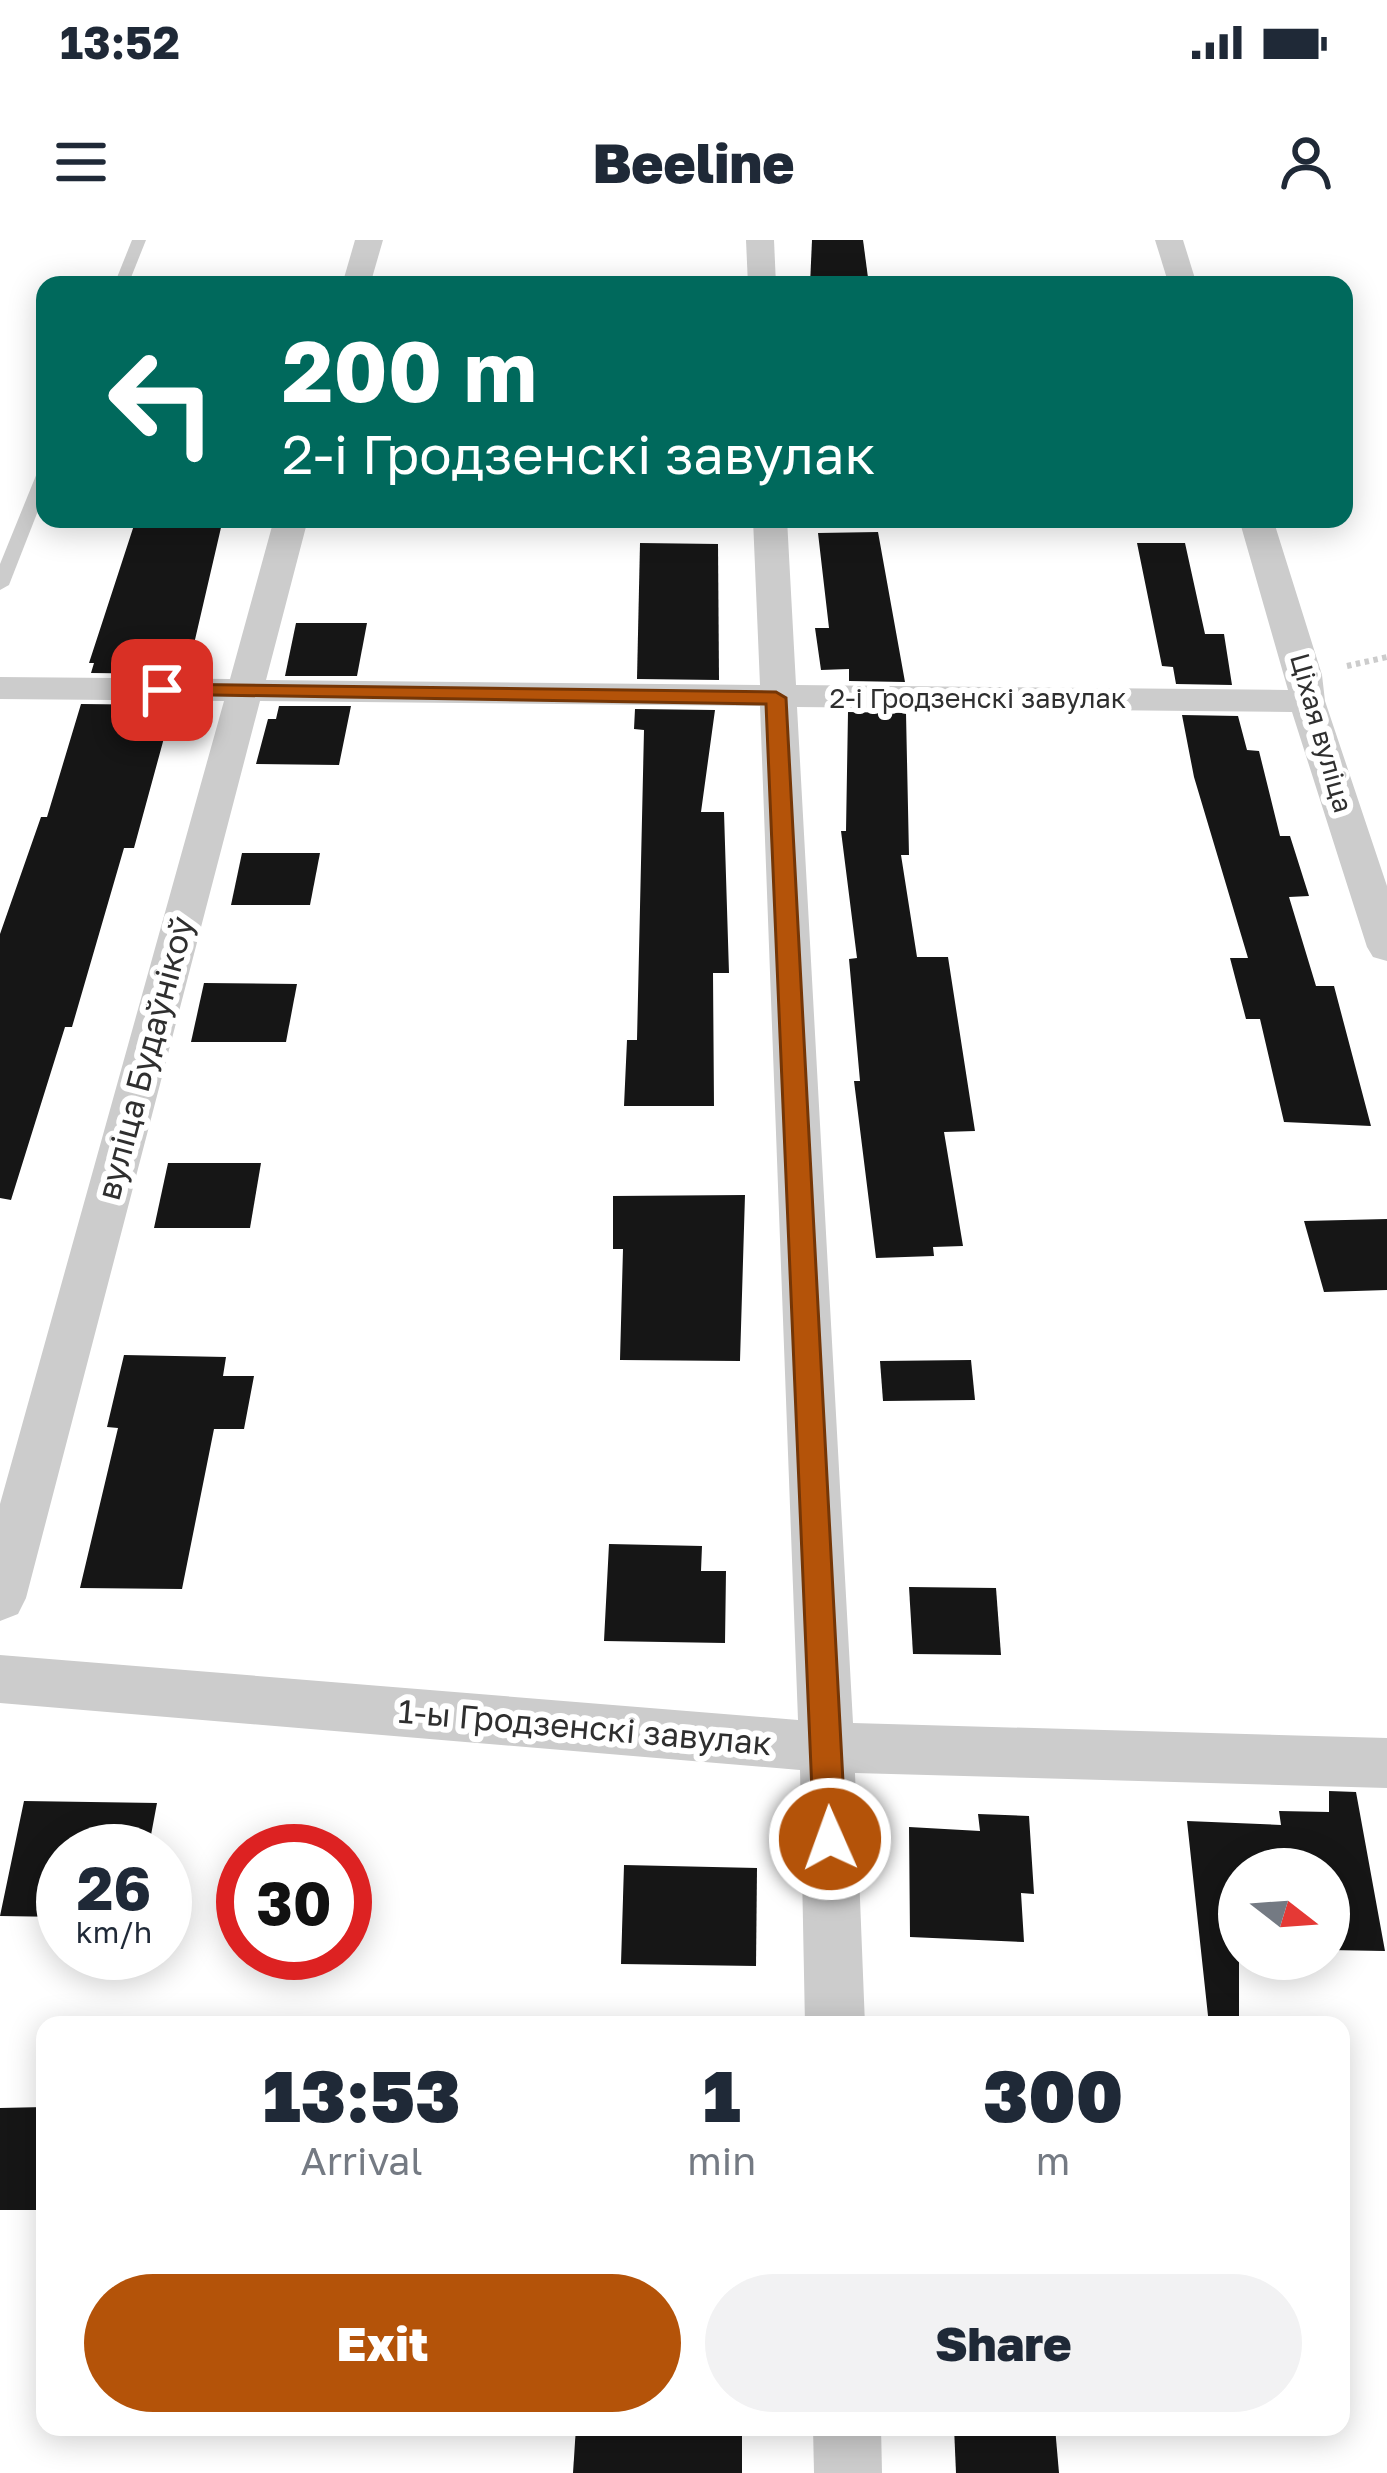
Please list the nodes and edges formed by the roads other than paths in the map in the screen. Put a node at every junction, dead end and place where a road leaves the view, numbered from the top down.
1 (140, 240) edge
2 (369, 240) edge
3 (760, 240) edge
4 (1169, 240) edge
5 (125, 276) edge
6 (359, 276) edge
7 (762, 276) edge
8 (1180, 276) edge
9 (36, 495) edge
10 (288, 528) edge
11 (770, 528) edge
12 (1259, 528) edge
13 (0, 585) edge
14 (0, 688) edge
15 (243, 690) junction
16 (776, 698) junction
17 (1307, 700) junction
18 (1387, 947) edge
19 (0, 1598) edge
20 (0, 1679) edge
21 (827, 1747) junction
22 (1387, 1763) edge
23 (835, 2016) edge
24 (847, 2436) edge
25 (848, 2473) edge

1 - 5 lane
2 - 6 street
3 - 7 street
4 - 8 street
9 - 13 lane
10 - 15 street, вуліца Будаўнікоў
11 - 16 street
12 - 17 street, Ціхая вуліца
14 - 15 street, 2-і Гродзенскі завулак
15 - 16 street, 2-і Гродзенскі завулак
15 - 19 street, вуліца Будаўнікоў
16 - 17 street, 2-і Гродзенскі завулак
16 - 21 street
17 - 18 street, Ціхая вуліца
20 - 21 street, 1-ы Гродзенскі завулак
21 - 22 street, 1-ы Гродзенскі завулак
21 - 23 street
24 - 25 street

